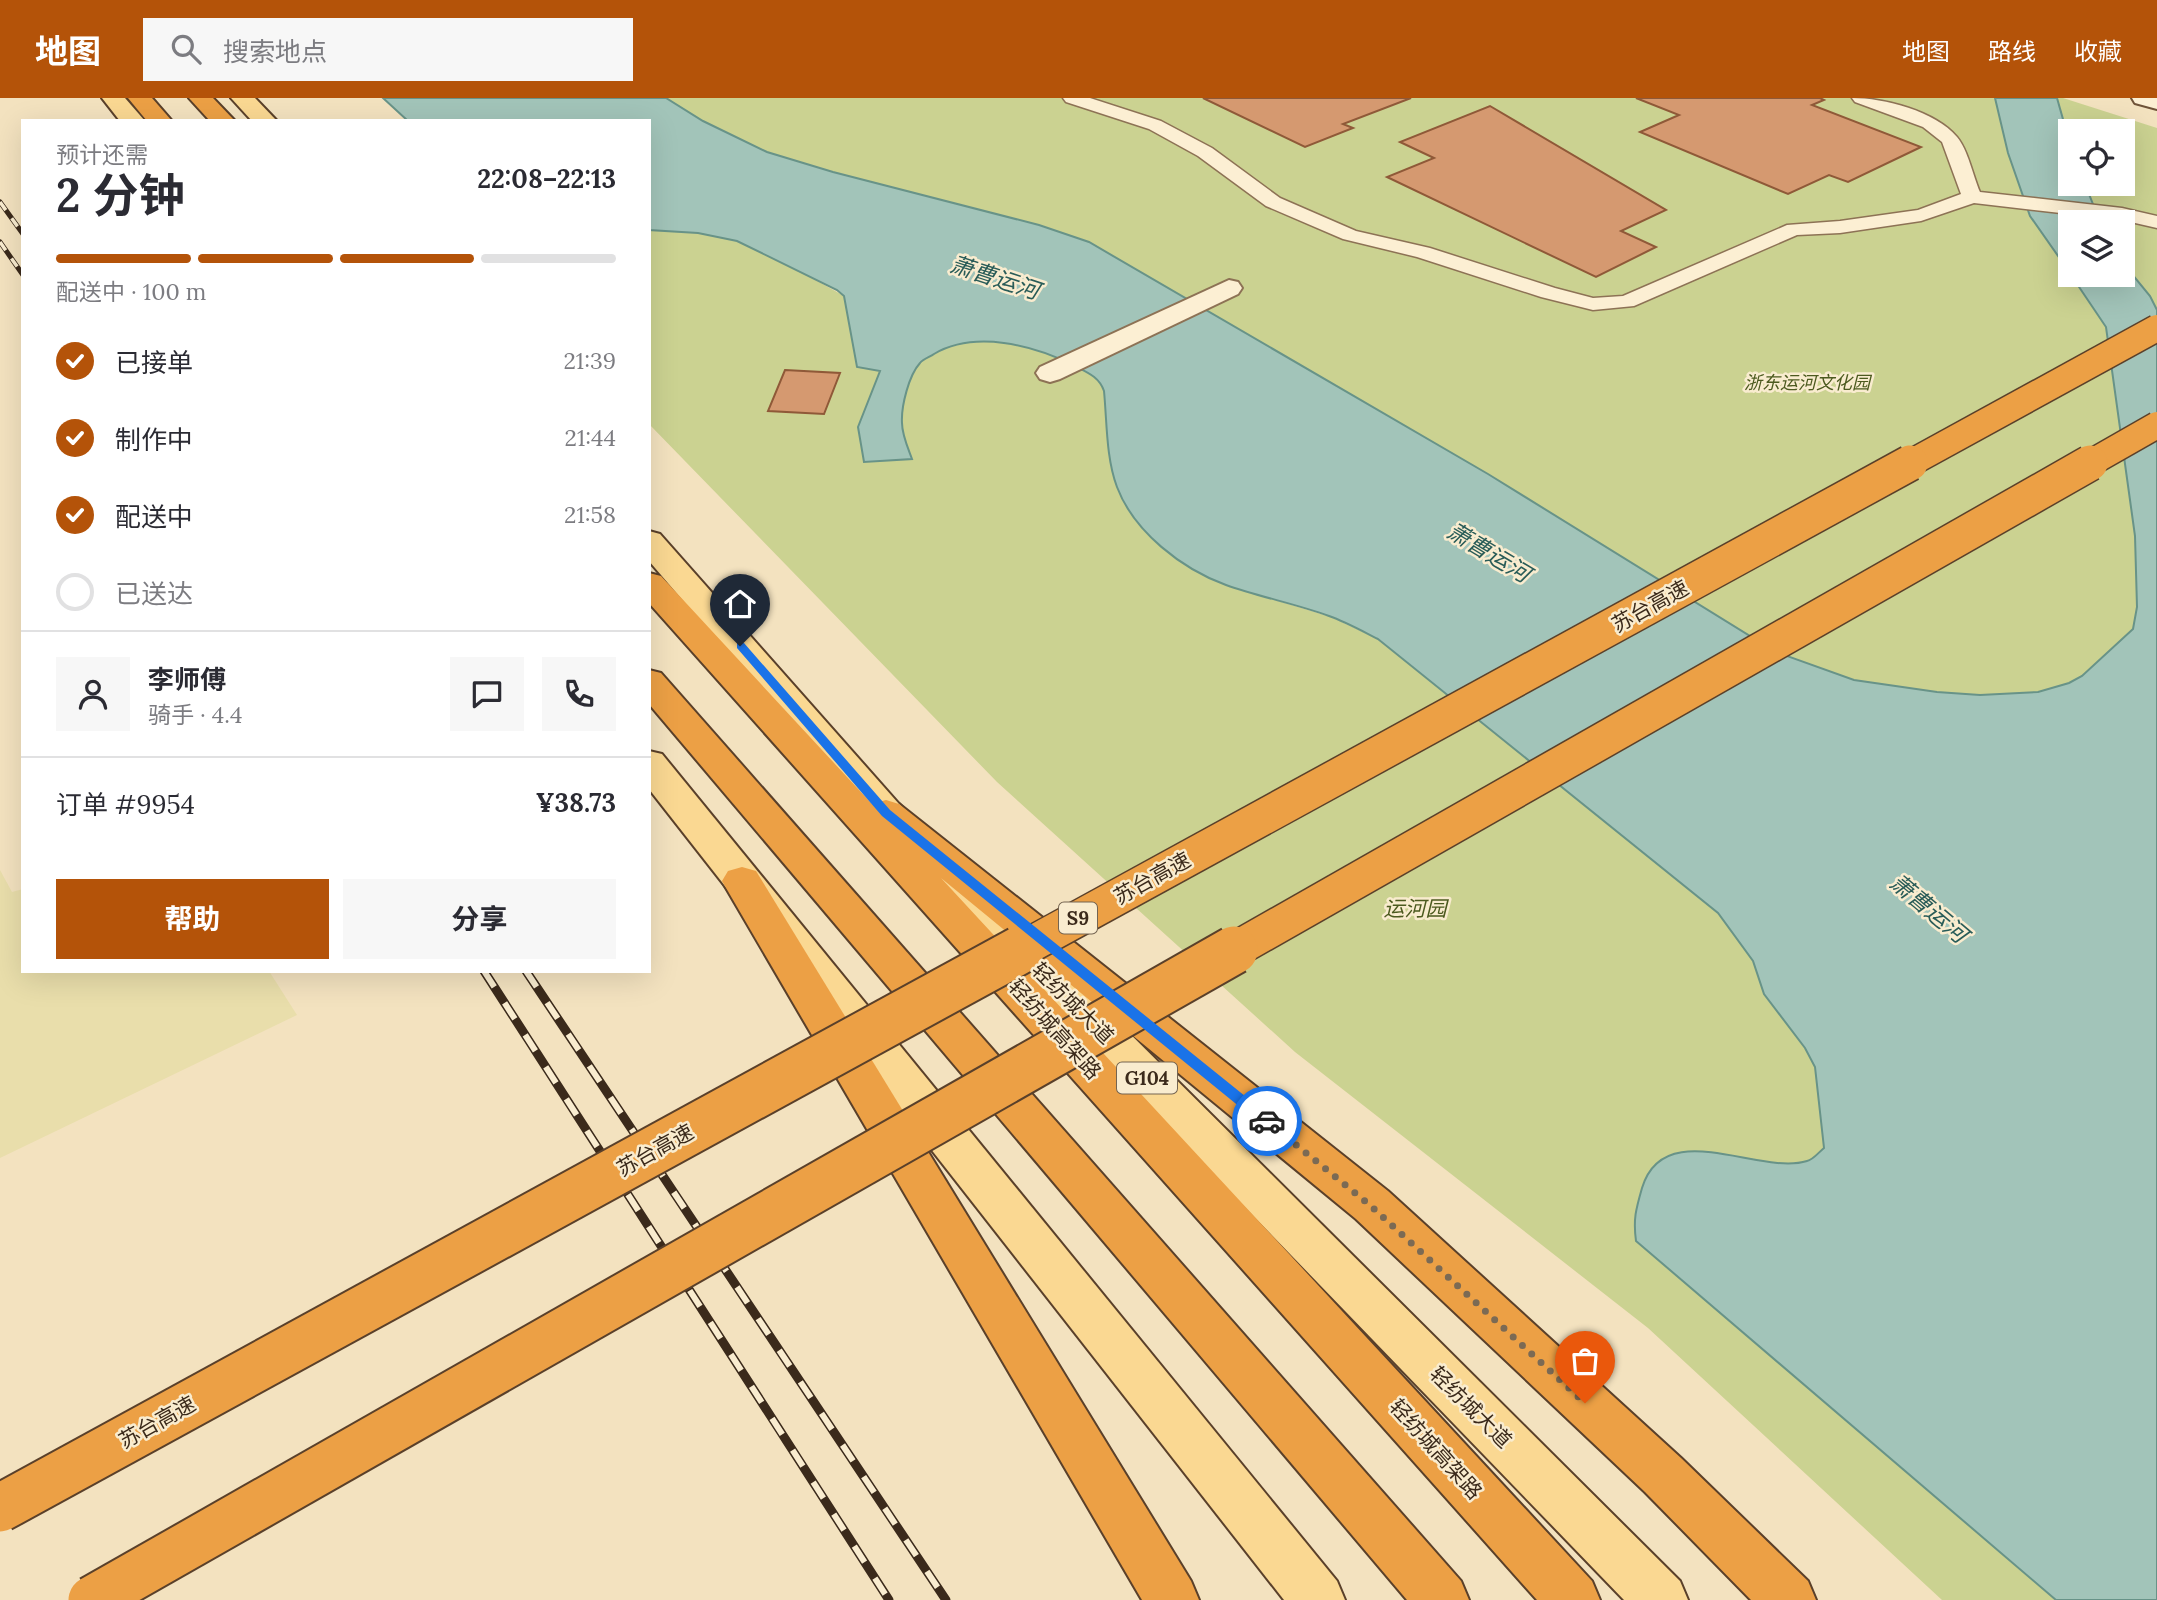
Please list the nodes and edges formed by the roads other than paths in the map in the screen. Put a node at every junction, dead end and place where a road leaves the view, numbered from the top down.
1 (113, 98) edge
2 (139, 98) edge
3 (200, 98) edge
4 (242, 98) edge
5 (1072, 98) edge
6 (1861, 98) edge
7 (2143, 98) edge
8 (2157, 102) edge
9 (131, 119) edge
10 (158, 119) edge
11 (221, 119) edge
12 (263, 119) edge
13 (1972, 197) junction
14 (2157, 222) edge
15 (1229, 288) dead end
16 (2157, 328) edge
17 (1050, 373) dead end
18 (2157, 425) edge
19 (651, 543) edge
20 (651, 585) edge
21 (651, 683) edge
22 (651, 766) edge
23 (886, 813) junction
24 (742, 881) junction
25 (0, 1508) edge
26 (92, 1600) edge
27 (1172, 1600) edge
28 (1318, 1600) edge
29 (1442, 1600) edge
30 (1573, 1600) edge
31 (1661, 1600) edge
32 (1789, 1600) edge

1 - 9 main road
2 - 10 highway
3 - 11 highway
4 - 12 main road
5 - 13 lane
6 - 13 lane
7 - 8 street
13 - 14 lane
15 - 17 street
16 - 25 highway, 苏台高速 / S9, bridge
18 - 26 highway, bridge
19 - 23 main road, 轻纺城大道 / G104
20 - 30 highway, 轻纺城高架路, bridge
21 - 29 highway, bridge
22 - 24 main road
23 - 31 main road, 轻纺城大道 / G104
23 - 32 highway
24 - 27 highway
24 - 28 main road

